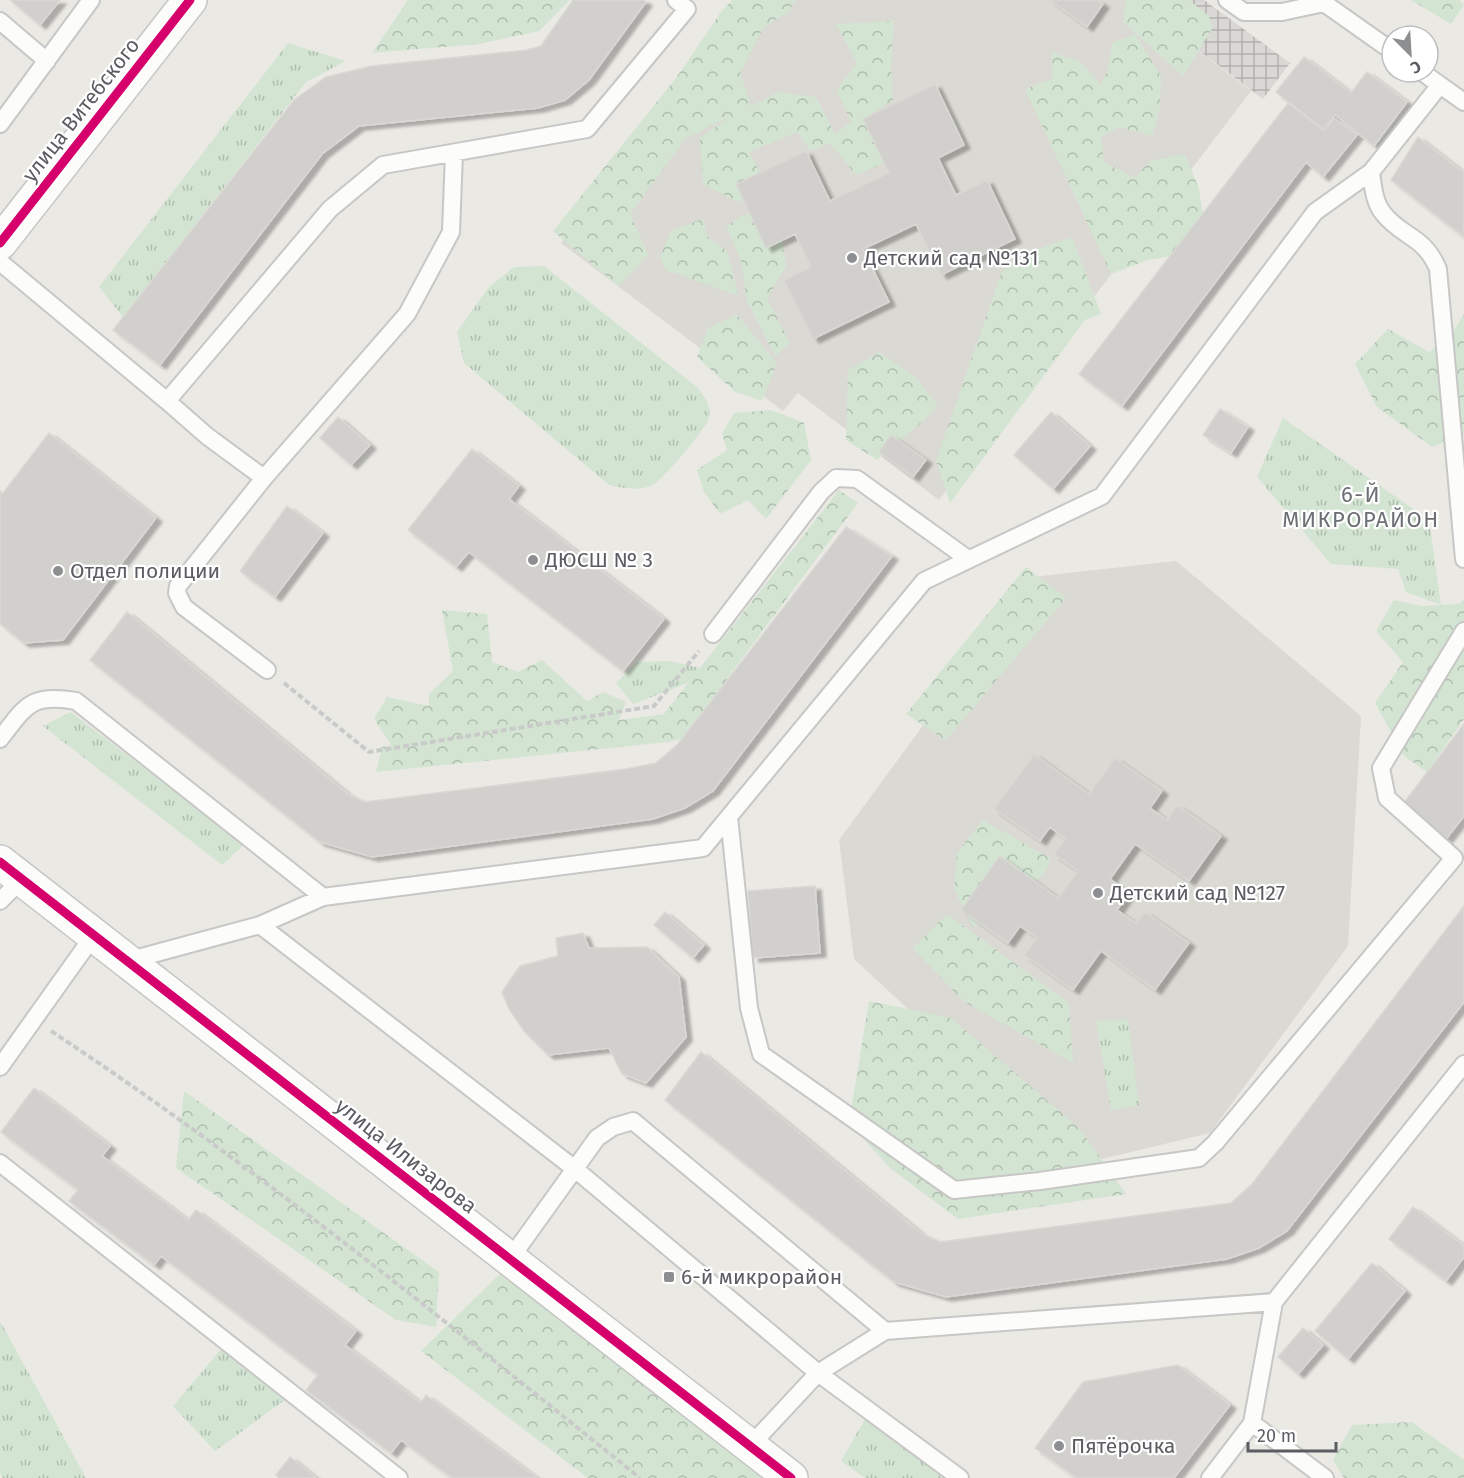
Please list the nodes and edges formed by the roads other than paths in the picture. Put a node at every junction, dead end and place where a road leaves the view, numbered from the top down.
1 (92, 0) edge
2 (190, 0) edge
3 (1227, 0) edge
4 (686, 3) edge
5 (0, 21) edge
6 (1380, 43) edge
7 (47, 61) junction
8 (1440, 85) joint
9 (1464, 102) edge
10 (0, 124) edge
11 (454, 153) junction
12 (1371, 172) junction
13 (0, 243) edge
14 (0, 262) edge
15 (167, 401) junction
16 (264, 478) junction
17 (968, 558) junction
18 (1464, 559) edge
19 (1464, 631) edge
20 (713, 634) road end
21 (267, 669) road end
22 (0, 740) edge
23 (729, 817) junction
24 (1459, 861) edge
25 (7, 881) edge
26 (323, 897) junction
27 (260, 925) junction
28 (94, 935) junction
29 (126, 961) junction
30 (1464, 1064) edge
31 (0, 1067) edge
32 (0, 1162) edge
33 (575, 1169) junction
34 (510, 1259) junction
35 (1274, 1302) junction
36 (885, 1331) junction
37 (818, 1373) junction
38 (1252, 1423) junction
39 (750, 1446) junction
40 (399, 1478) edge
41 (791, 1478) edge
42 (960, 1478) edge
43 (1210, 1478) edge
44 (1325, 1478) edge

1 - 7 lane
2 - 13 street, улица Витебского
3 - 6 lane
4 - 11 lane
5 - 7 lane
7 - 10 lane
8 - 9 lane
8 - 12 lane
11 - 15 lane
11 - 16 lane
12 - 17 lane
12 - 18 lane
14 - 15 lane
15 - 16 lane
16 - 21 lane
17 - 20 lane
17 - 23 lane
19 - 24 lane
22 - 26 lane
23 - 24 lane
23 - 26 lane
25 - 28 street, улица Илизарова
26 - 27 lane
27 - 29 lane
27 - 33 lane
28 - 29 street, улица Илизарова
28 - 31 lane
29 - 34 street, улица Илизарова
30 - 35 lane
32 - 40 lane
33 - 34 lane
33 - 36 lane
33 - 37 lane
34 - 39 street, улица Илизарова
35 - 36 lane
35 - 38 lane
36 - 37 lane
37 - 39 lane
37 - 42 lane
38 - 43 lane
38 - 44 lane
39 - 41 street, улица Илизарова

